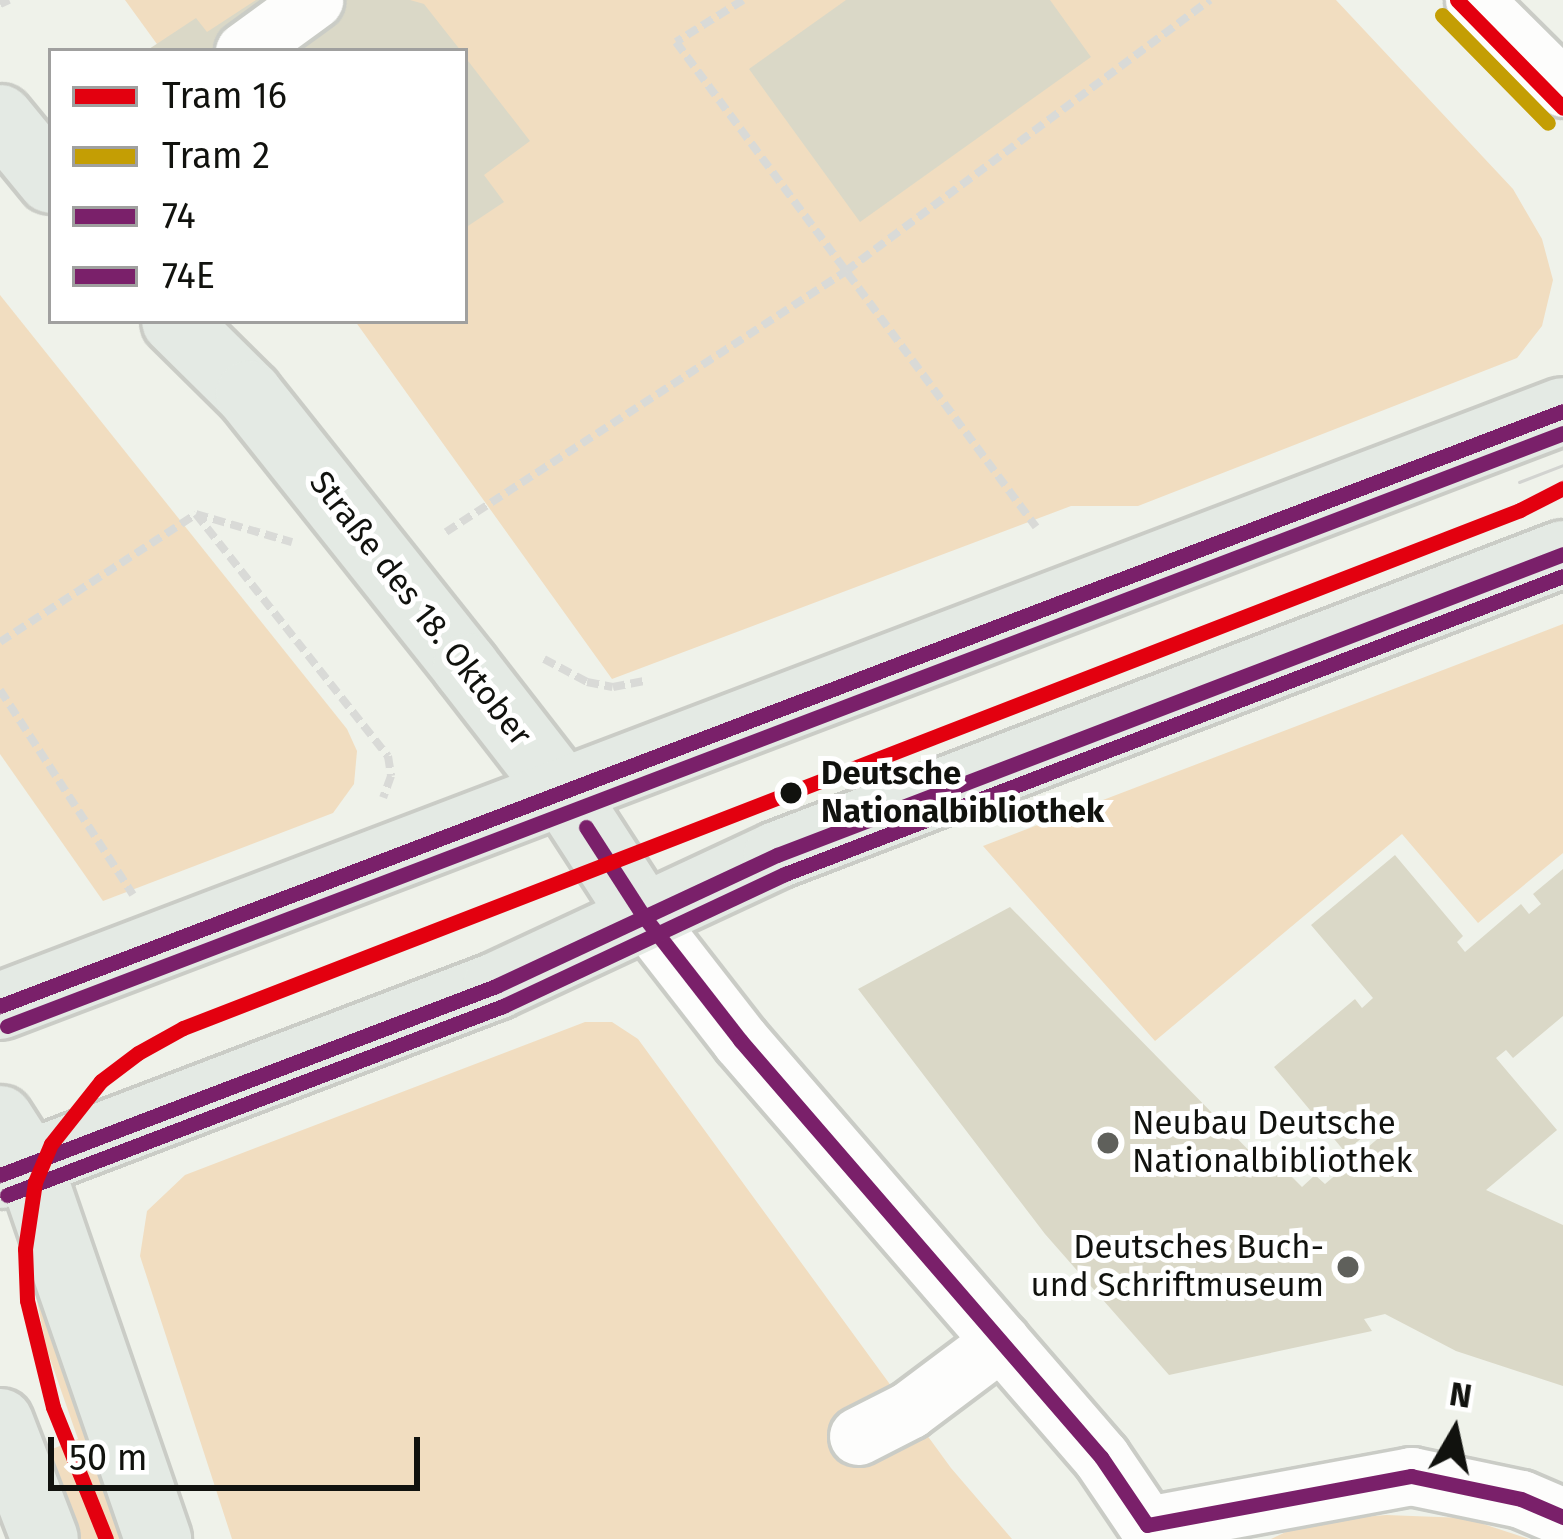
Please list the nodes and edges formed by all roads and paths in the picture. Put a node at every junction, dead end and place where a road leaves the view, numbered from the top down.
1 (9, 0) edge
2 (314, 0) edge
3 (743, 0) edge
4 (1210, 0) edge
5 (1474, 0) edge
6 (0, 4) edge
7 (248, 48) edge
8 (1563, 88) edge
9 (0, 118) edge
10 (48, 176) edge
11 (847, 271) junction
12 (178, 324) edge
13 (1563, 411) edge
14 (1036, 527) dead end
15 (446, 532) dead end
16 (1563, 554) edge
17 (0, 642) edge
18 (544, 659) dead end
19 (645, 681) dead end
20 (0, 690) edge
21 (563, 792) junction
22 (388, 858) junction
23 (642, 914) junction
24 (164, 944) junction
25 (0, 1006) edge
26 (10, 1153) edge
27 (1001, 1341) junction
28 (0, 1422) edge
29 (858, 1436) dead end
30 (1563, 1517) edge
31 (1147, 1532) edge
32 (44, 1539) edge
33 (158, 1539) edge

1 - 6 path
2 - 7 street
3 - 11 path
4 - 11 path
5 - 8 street
9 - 10 main road
11 - 14 path
11 - 15 path
12 - 21 main road, Straße des 18. Oktober
13 - 21 main road
16 - 23 main road
17 - 22 path
18 - 19 path
20 - 24 path
21 - 22 main road
21 - 23 main road, Straße des 18. Oktober
22 - 24 main road
23 - 26 main road
23 - 27 street, Straße des 18. Oktober
24 - 25 main road
26 - 33 main road
27 - 29 street
27 - 31 street, Straße des 18. Oktober
28 - 32 main road
30 - 31 street

